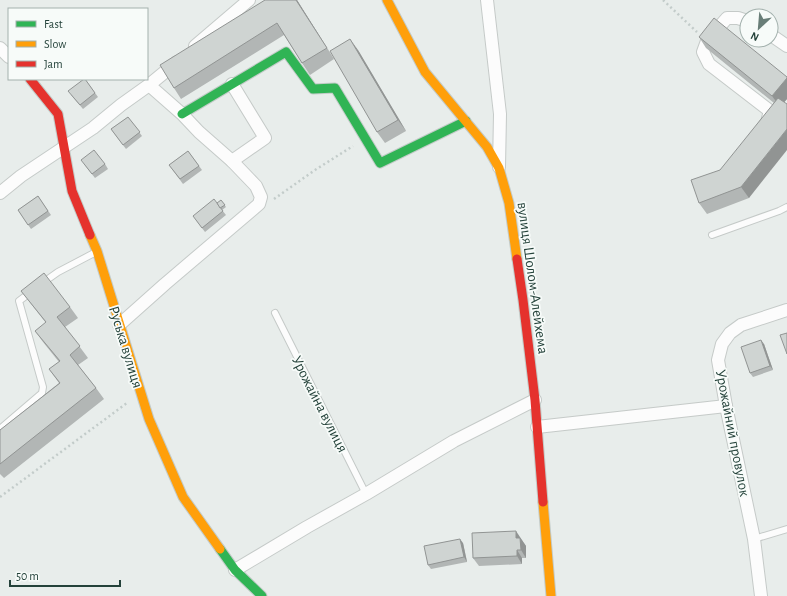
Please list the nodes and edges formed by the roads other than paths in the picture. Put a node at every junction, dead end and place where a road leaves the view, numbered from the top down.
1 (249, 0) edge
2 (387, 0) edge
3 (487, 0) edge
4 (739, 18) edge
5 (0, 48) edge
6 (8, 56) edge
7 (31, 80) edge
8 (232, 84) junction
9 (149, 85) junction
10 (182, 114) junction
11 (466, 121) junction
12 (758, 134) edge
13 (64, 147) junction
14 (232, 161) junction
15 (499, 168) junction
16 (0, 193) edge
17 (787, 207) edge
18 (712, 234) dead end
19 (97, 252) junction
20 (787, 310) edge
21 (275, 313) dead end
22 (119, 325) junction
23 (535, 400) junction
24 (726, 406) junction
25 (537, 427) junction
26 (0, 429) edge
27 (366, 494) junction
28 (787, 529) edge
29 (754, 539) junction
30 (235, 570) junction
31 (258, 595) edge
32 (551, 596) edge
33 (761, 596) edge

1 - 9 street
2 - 11 street, вулиця Шолом-Алейхема
3 - 15 street
4 - 12 street
5 - 6 street
7 - 13 street, Руська вулиця
8 - 10 street
8 - 11 street
8 - 14 street
9 - 10 street
9 - 13 street
10 - 14 street
11 - 15 street, вулиця Шолом-Алейхема
13 - 16 street
13 - 19 street, Руська вулиця
14 - 22 street
15 - 23 street, вулиця Шолом-Алейхема
17 - 18 lane
19 - 22 street, Руська вулиця
19 - 26 lane
20 - 24 street, Урожайний провулок
21 - 27 lane, Урожайна вулиця
22 - 30 street, Руська вулиця
23 - 25 street, вулиця Шолом-Алейхема
23 - 27 street
24 - 25 street
24 - 29 street, Урожайний провулок
25 - 32 street, вулиця Шолом-Алейхема
27 - 30 street
28 - 29 lane
29 - 33 street, Урожайний провулок
30 - 31 street, Руська вулиця

